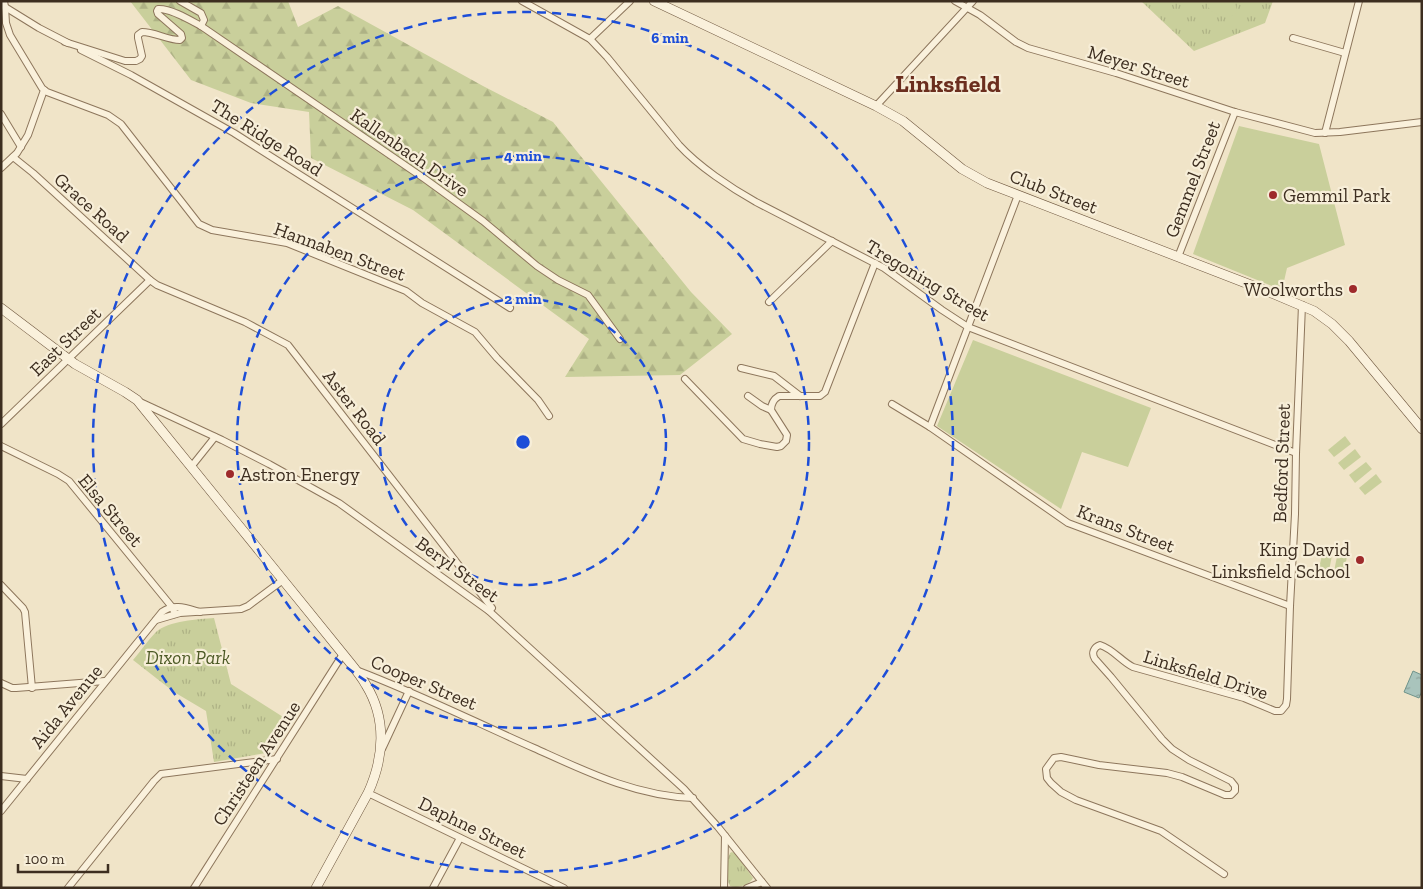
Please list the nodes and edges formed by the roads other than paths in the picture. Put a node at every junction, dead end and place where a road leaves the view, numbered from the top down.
1 (180, 1) edge
2 (522, 1) edge
3 (630, 1) edge
4 (654, 1) edge
5 (956, 1) edge
6 (973, 1) edge
7 (1359, 1) edge
8 (5, 4) edge
9 (968, 7) junction
10 (201, 26) junction
11 (1293, 38) dead end
12 (590, 40) junction
13 (65, 42) junction
14 (1345, 53) junction
15 (44, 90) junction
16 (876, 106) junction
17 (1235, 112) junction
18 (1, 114) edge
19 (1422, 122) edge
20 (1325, 133) junction
21 (20, 147) junction
22 (13, 157) junction
23 (1, 168) edge
24 (1018, 195) junction
25 (832, 241) junction
26 (1178, 257) junction
27 (875, 264) junction
28 (150, 280) junction
29 (769, 302) dead end
30 (1302, 305) junction
31 (1, 308) edge
32 (510, 308) dead end
33 (968, 327) junction
34 (620, 338) dead end
35 (68, 359) junction
36 (742, 368) dead end
37 (685, 379) dead end
38 (748, 396) dead end
39 (801, 396) junction
40 (137, 400) junction
41 (892, 404) dead end
42 (771, 410) junction
43 (549, 416) dead end
44 (1, 424) edge
45 (930, 427) junction
46 (1422, 429) edge
47 (215, 437) junction
48 (1, 446) edge
49 (1296, 453) junction
50 (191, 467) junction
51 (283, 580) junction
52 (1, 585) edge
53 (1290, 606) junction
54 (168, 608) junction
55 (490, 610) junction
56 (200, 612) junction
57 (172, 615) junction
58 (156, 620) junction
59 (343, 654) junction
60 (356, 670) junction
61 (105, 681) junction
62 (1, 683) edge
63 (32, 688) junction
64 (409, 691) junction
65 (1281, 711) joint
66 (381, 751) junction
67 (277, 759) junction
68 (1, 776) edge
69 (27, 779) junction
70 (368, 793) junction
71 (692, 798) junction
72 (1, 811) edge
73 (726, 836) junction
74 (460, 838) junction
75 (1224, 874) dead end
76 (762, 882) junction
77 (68, 888) edge
78 (194, 888) edge
79 (316, 888) edge
80 (433, 888) edge
81 (564, 888) edge
82 (724, 888) edge
83 (746, 888) edge
84 (767, 888) edge

1 - 10 street, Kallenbach Drive
2 - 12 street, Tregoning Street
3 - 12 street
4 - 16 main road, Club Street
5 - 9 street, Meyer Street
6 - 9 street
7 - 14 street
8 - 13 street, The Ridge Road
8 - 15 street
9 - 16 street
9 - 17 street, Meyer Street
10 - 13 street
10 - 34 street, Kallenbach Drive
11 - 14 street
12 - 25 street, Tregoning Street
13 - 32 street, The Ridge Road
14 - 20 street
15 - 21 street
15 - 43 street, Hannaben Street
16 - 24 main road, Club Street
17 - 20 street, Meyer Street
17 - 26 street, Gemmel Street
18 - 21 street
19 - 20 street, Meyer Street
21 - 22 street
22 - 23 street
22 - 28 street, Grace Road
24 - 26 main road, Club Street
24 - 33 street
25 - 27 street, Tregoning Street
25 - 29 street
26 - 30 main road, Club Street
27 - 33 street, Tregoning Street
27 - 39 street
28 - 35 street, East Street
28 - 55 street, Aster Road
30 - 46 main road, Club Street
30 - 49 street, Bedford Street
31 - 35 main road, Beryl Street
33 - 45 street
33 - 49 street, Tregoning Street
35 - 40 main road, Beryl Street
35 - 44 street, East Street
36 - 39 street
37 - 42 street
38 - 42 street
39 - 42 street
40 - 47 street, Beryl Street
40 - 50 main road, Cooper Street
41 - 45 street, Krans Street
45 - 53 street, Krans Street
47 - 50 street
47 - 55 street, Beryl Street
48 - 54 street, Elsa Street
49 - 53 street, Bedford Street
50 - 51 main road, Cooper Street
51 - 56 street
51 - 59 main road, Cooper Street
52 - 63 street
53 - 65 street, Bedford Street
54 - 56 street
54 - 57 street, Elsa Street
54 - 58 street, Aida Avenue
55 - 71 street, Beryl Street
56 - 57 street
57 - 58 street
58 - 61 street, Aida Avenue
59 - 60 main road, Cooper Street
59 - 67 street, Christeen Avenue
60 - 64 street, Cooper Street
60 - 66 main road
61 - 63 street
61 - 69 street, Aida Avenue
62 - 63 street
64 - 66 street
64 - 71 street, Cooper Street
65 - 75 street, Linksfield Drive
66 - 70 main road
67 - 77 street
67 - 78 street, Christeen Avenue
68 - 69 street
69 - 72 street, Aida Avenue
70 - 74 street, Daphne Street
70 - 79 main road
71 - 73 street, Beryl Street
73 - 76 street, Beryl Street
73 - 82 street
74 - 80 street
74 - 81 street, Daphne Street
76 - 83 street
76 - 84 street, Beryl Street

